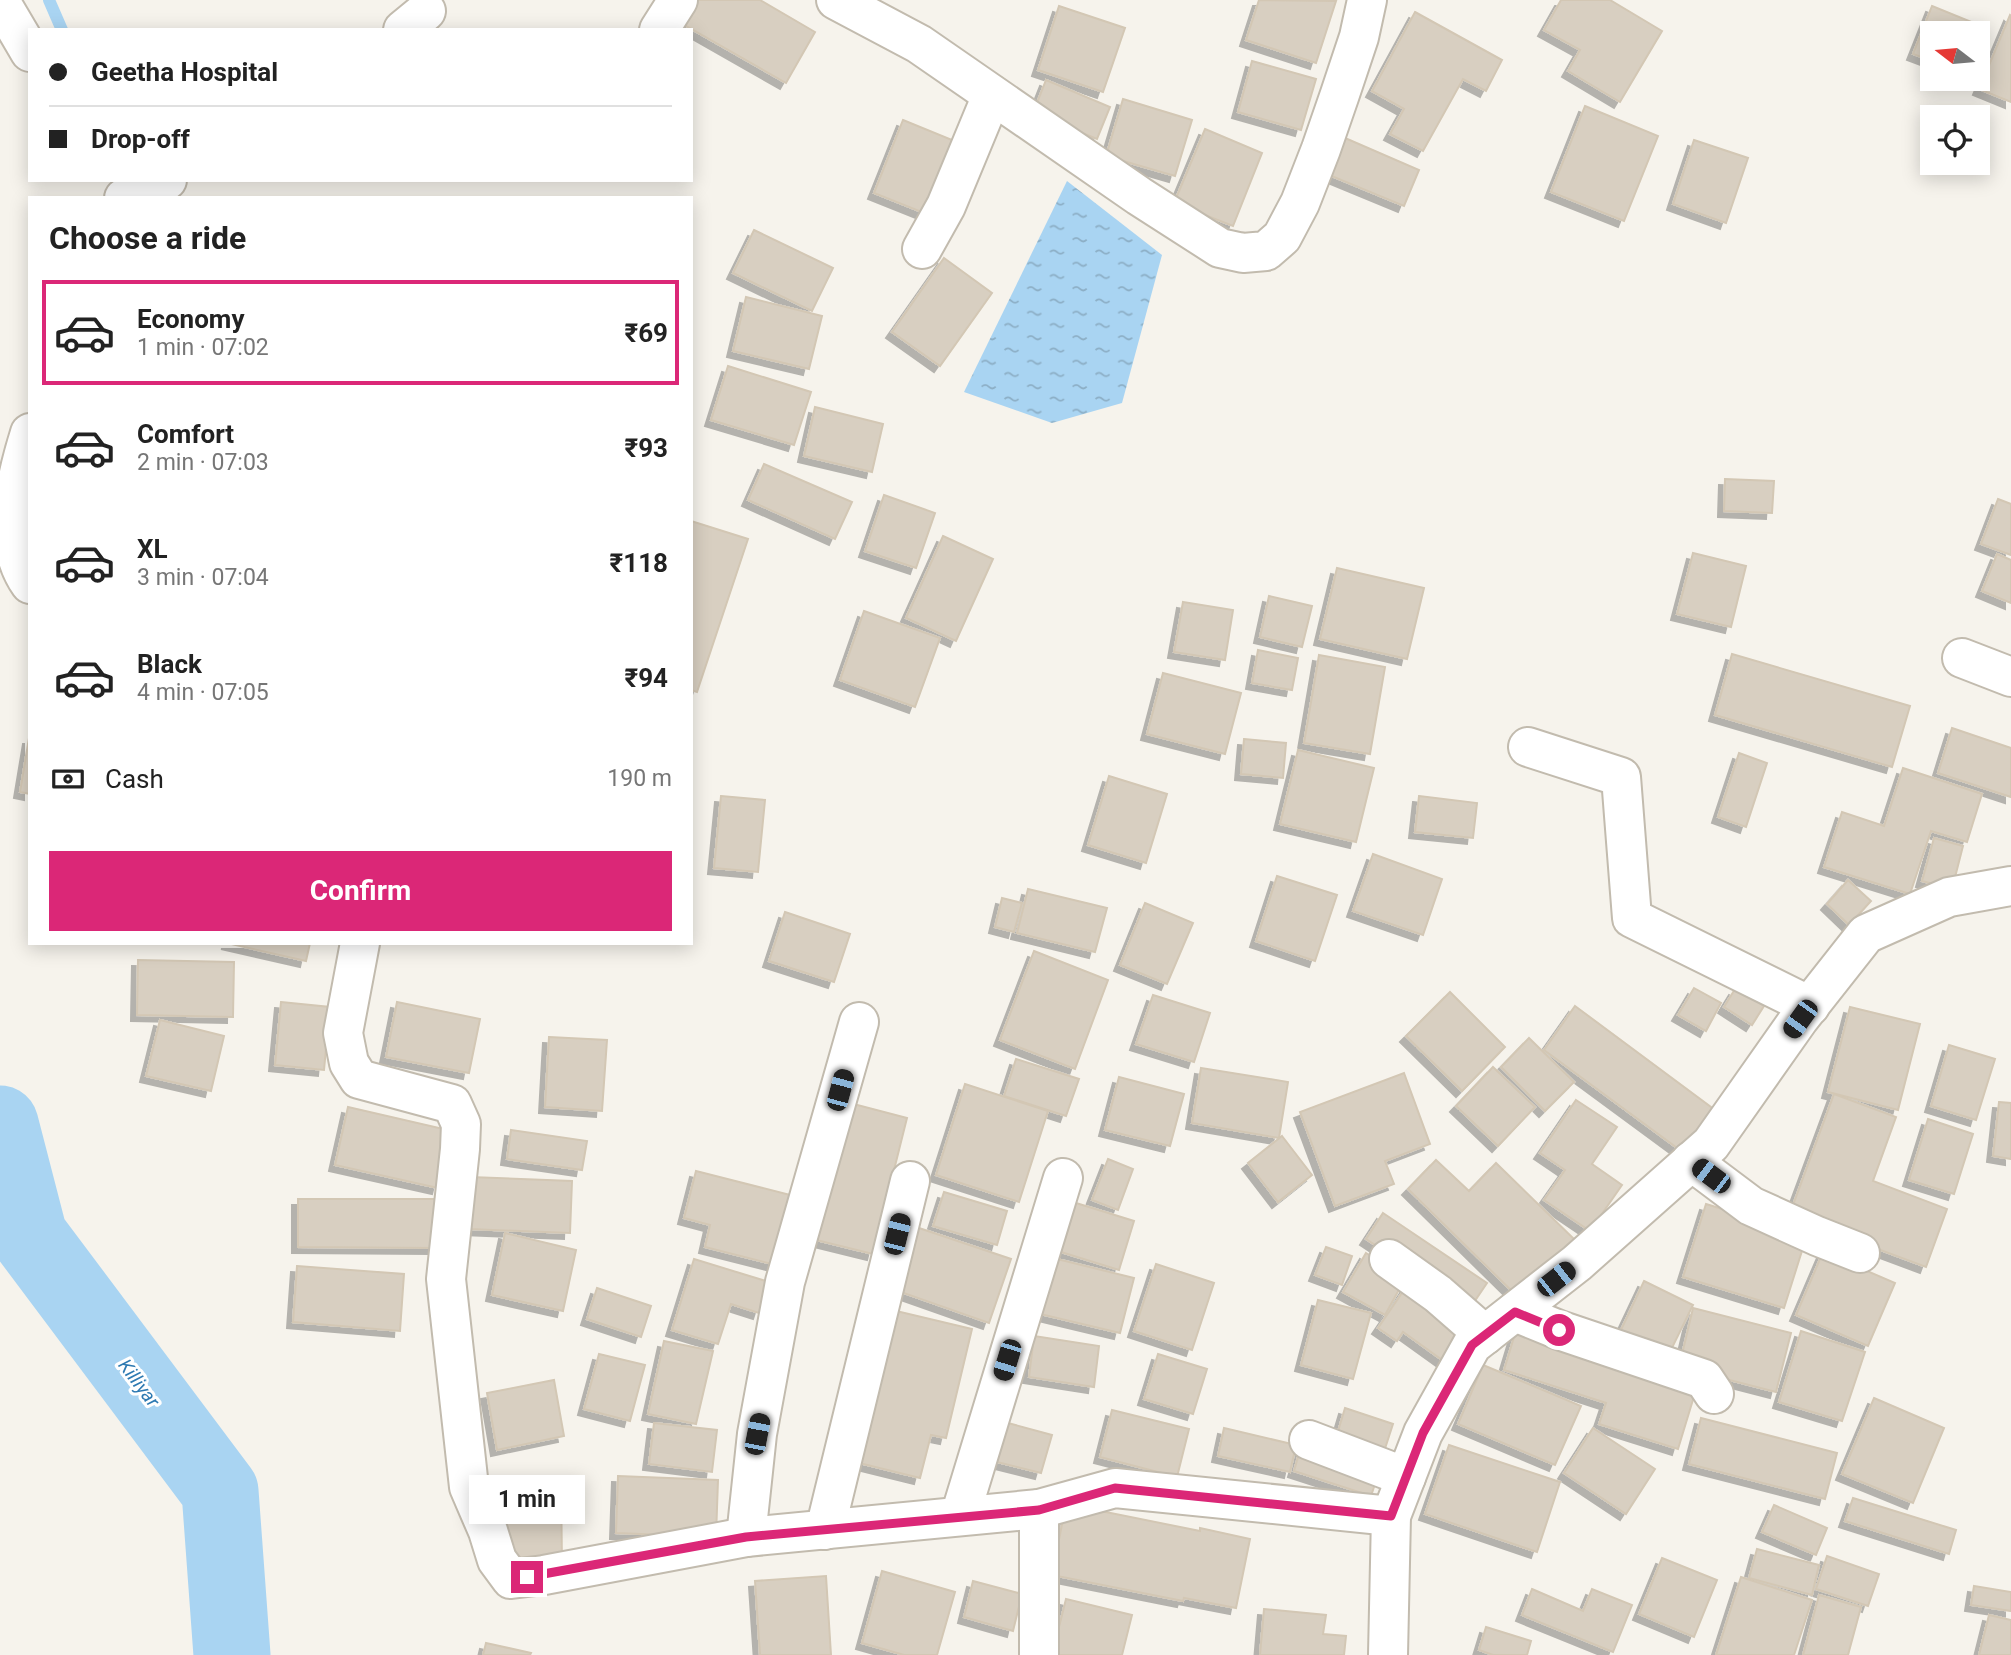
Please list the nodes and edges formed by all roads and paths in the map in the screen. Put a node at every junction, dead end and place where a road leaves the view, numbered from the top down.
1 (678, 0) edge
2 (836, 0) edge
3 (1367, 0) edge
4 (0, 1) edge
5 (660, 28) edge
6 (28, 49) edge
7 (992, 95) junction
8 (162, 182) edge
9 (129, 196) edge
10 (922, 249) dead end
11 (28, 439) edge
12 (28, 581) edge
13 (1962, 658) dead end
14 (2011, 677) edge
15 (1528, 747) dead end
16 (2011, 886) edge
17 (360, 945) edge
18 (1810, 1006) junction
19 (859, 1022) dead end
20 (1691, 1161) junction
21 (1063, 1178) dead end
22 (910, 1181) dead end
23 (1860, 1252) dead end
24 (1389, 1259) dead end
25 (1515, 1312) junction
26 (1485, 1335) junction
27 (1714, 1394) dead end
28 (1309, 1440) dead end
29 (1406, 1477) junction
30 (1039, 1510) junction
31 (960, 1516) junction
32 (1391, 1516) junction
33 (825, 1530) junction
34 (746, 1537) junction
35 (1039, 1655) edge
36 (1388, 1655) edge

1 - 5 street
2 - 7 street
3 - 7 street
4 - 6 street
7 - 10 street
8 - 9 street
11 - 12 street
13 - 14 street
15 - 18 street
16 - 18 street
17 - 34 street
18 - 20 street
19 - 34 street
20 - 23 street
20 - 25 street
21 - 31 street
22 - 33 street
24 - 26 street
25 - 26 street
25 - 27 street
26 - 29 street
28 - 29 street
29 - 32 street
30 - 31 street
30 - 32 street
30 - 35 street
31 - 33 street
32 - 36 street
33 - 34 street

